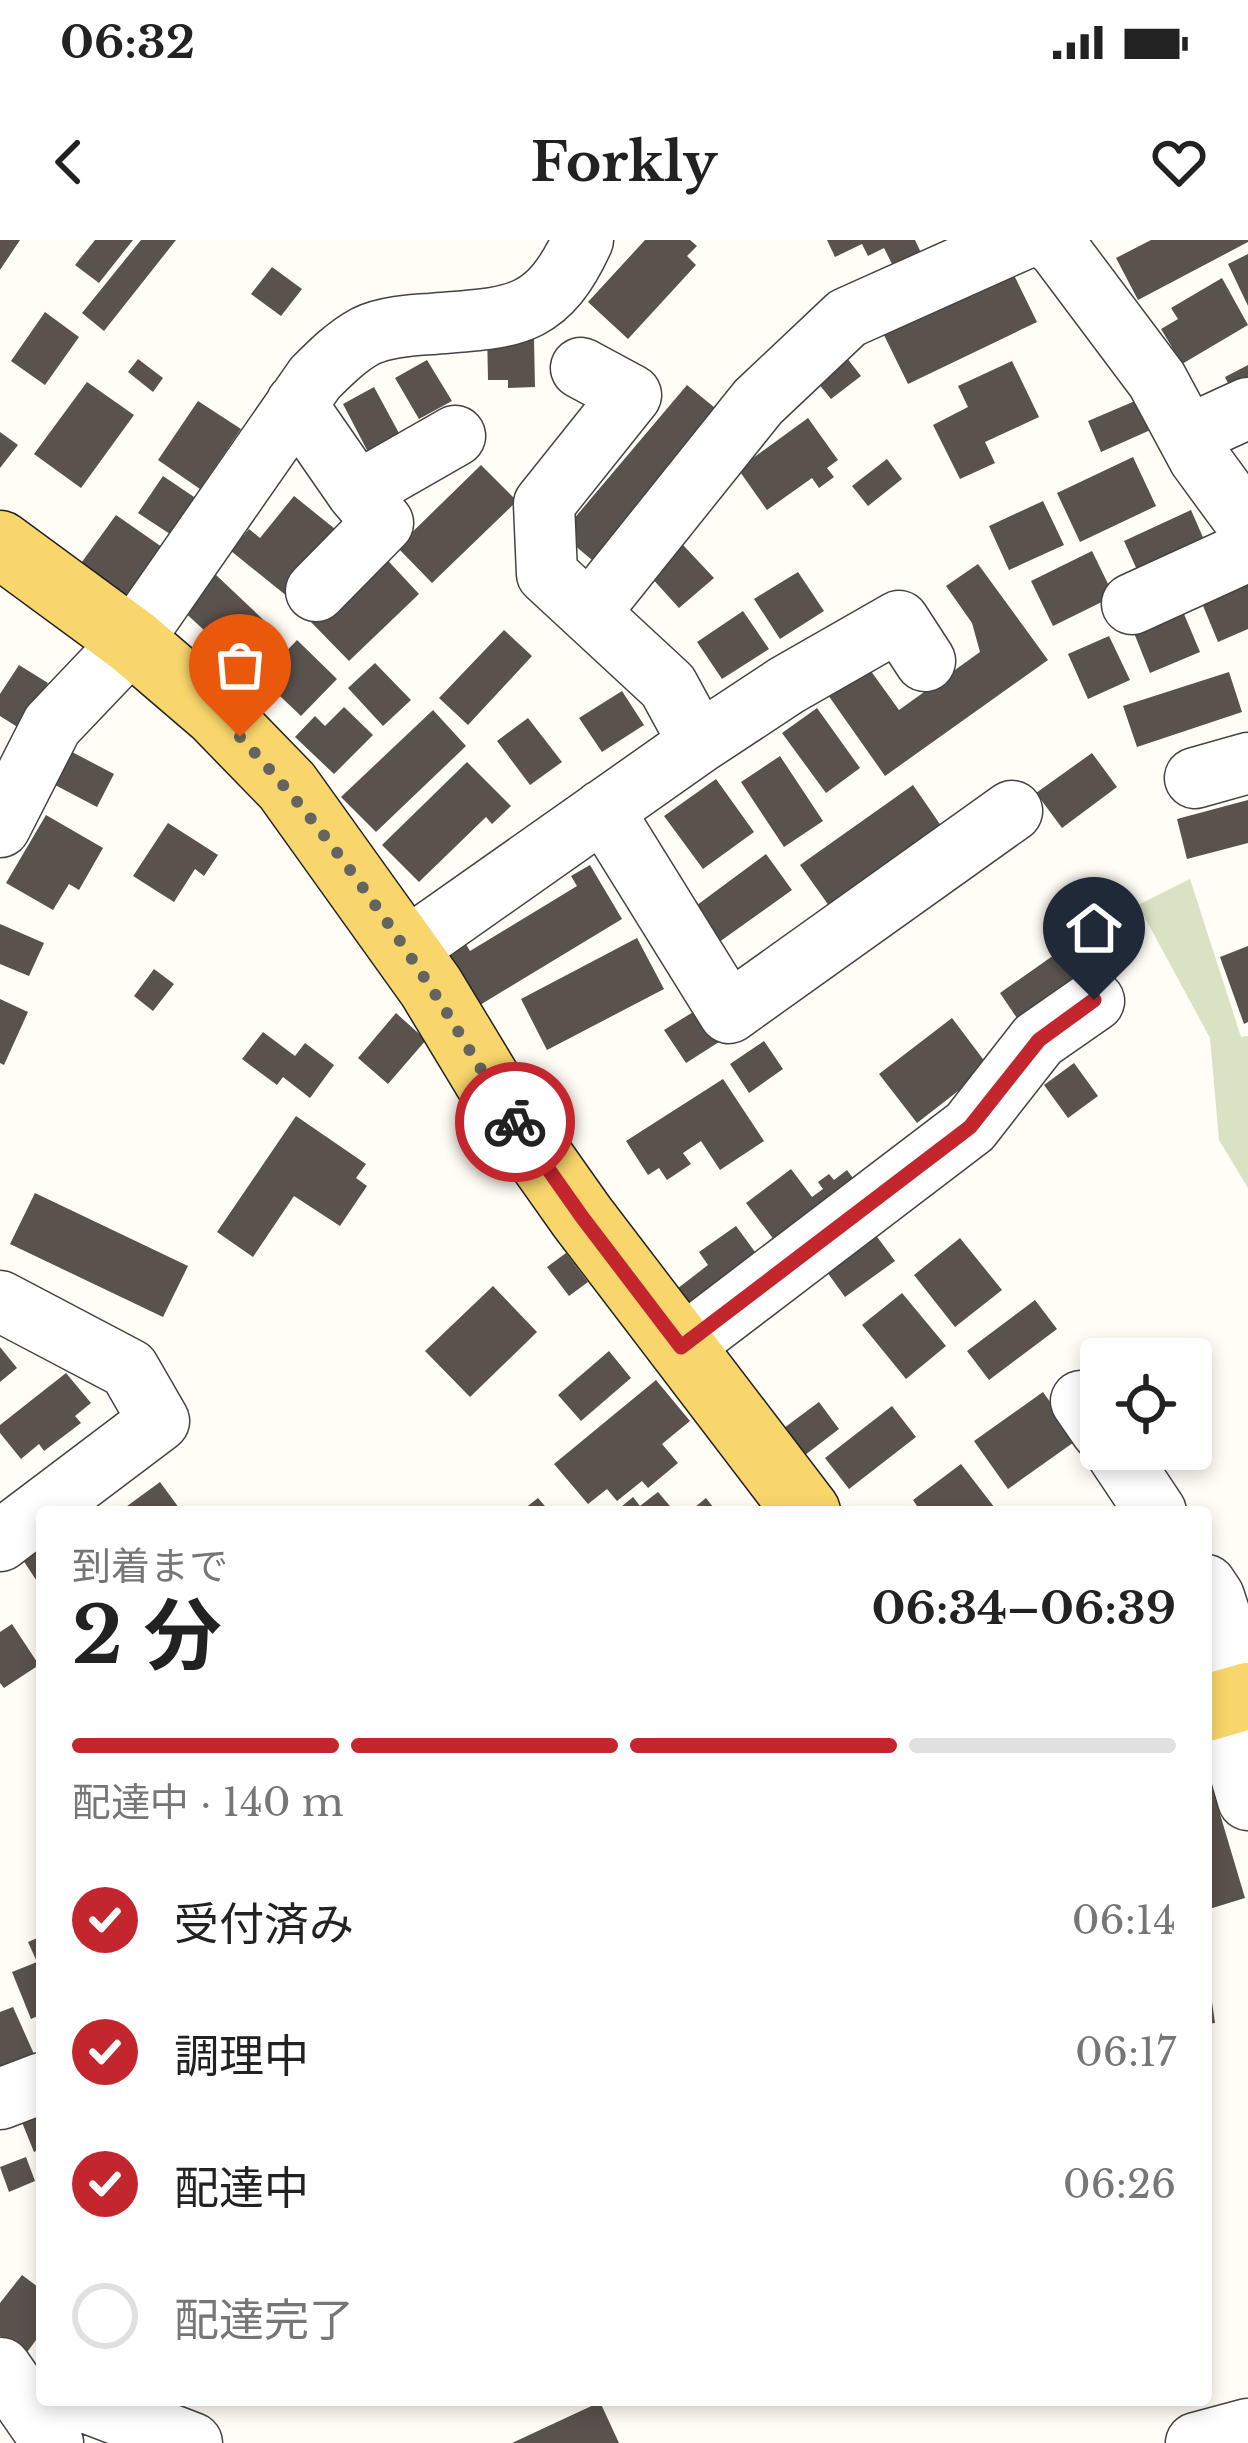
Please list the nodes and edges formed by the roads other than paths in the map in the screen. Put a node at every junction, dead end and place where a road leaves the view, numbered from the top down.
1 (583, 240) edge
2 (1050, 242) edge
3 (581, 368) dead end
4 (296, 404) junction
5 (1248, 408) edge
6 (454, 436) dead end
7 (1187, 436) junction
8 (357, 491) junction
9 (1248, 525) edge
10 (0, 544) edge
11 (1248, 550) edge
12 (316, 590) dead end
13 (1132, 604) dead end
14 (589, 614) junction
15 (132, 641) junction
16 (912, 641) dead end
17 (699, 743) junction
18 (604, 810) junction
19 (1012, 812) dead end
20 (0, 827) edge
21 (405, 950) junction
22 (1094, 1000) dead end
23 (0, 1301) edge
24 (681, 1347) junction
25 (1128, 1470) edge
26 (46, 1506) edge
27 (802, 1506) edge
28 (1152, 1506) edge
29 (36, 1514) edge
30 (0, 1541) edge
31 (1212, 1594) edge
32 (1230, 1701) edge
33 (1248, 1800) edge
34 (36, 2085) edge
35 (0, 2099) edge
36 (1, 2367) edge
37 (36, 2382) edge
38 (96, 2406) edge
39 (1248, 2428) edge
40 (53, 2443) edge
41 (192, 2443) edge
42 (1196, 2443) edge

1 - 4 street
2 - 7 street
2 - 14 street
3 - 14 street
4 - 8 street
4 - 15 street
5 - 7 street
6 - 8 street
7 - 9 street
8 - 12 street
10 - 15 main road
11 - 13 street
14 - 17 street
15 - 20 street
15 - 21 main road
16 - 17 street
17 - 18 street
18 - 19 street
18 - 21 street
21 - 24 main road
22 - 24 street
23 - 26 street
24 - 27 main road
25 - 28 street
29 - 30 street
31 - 32 street
32 - 33 street
34 - 35 street
36 - 37 street
36 - 40 street
38 - 41 street
39 - 42 street

